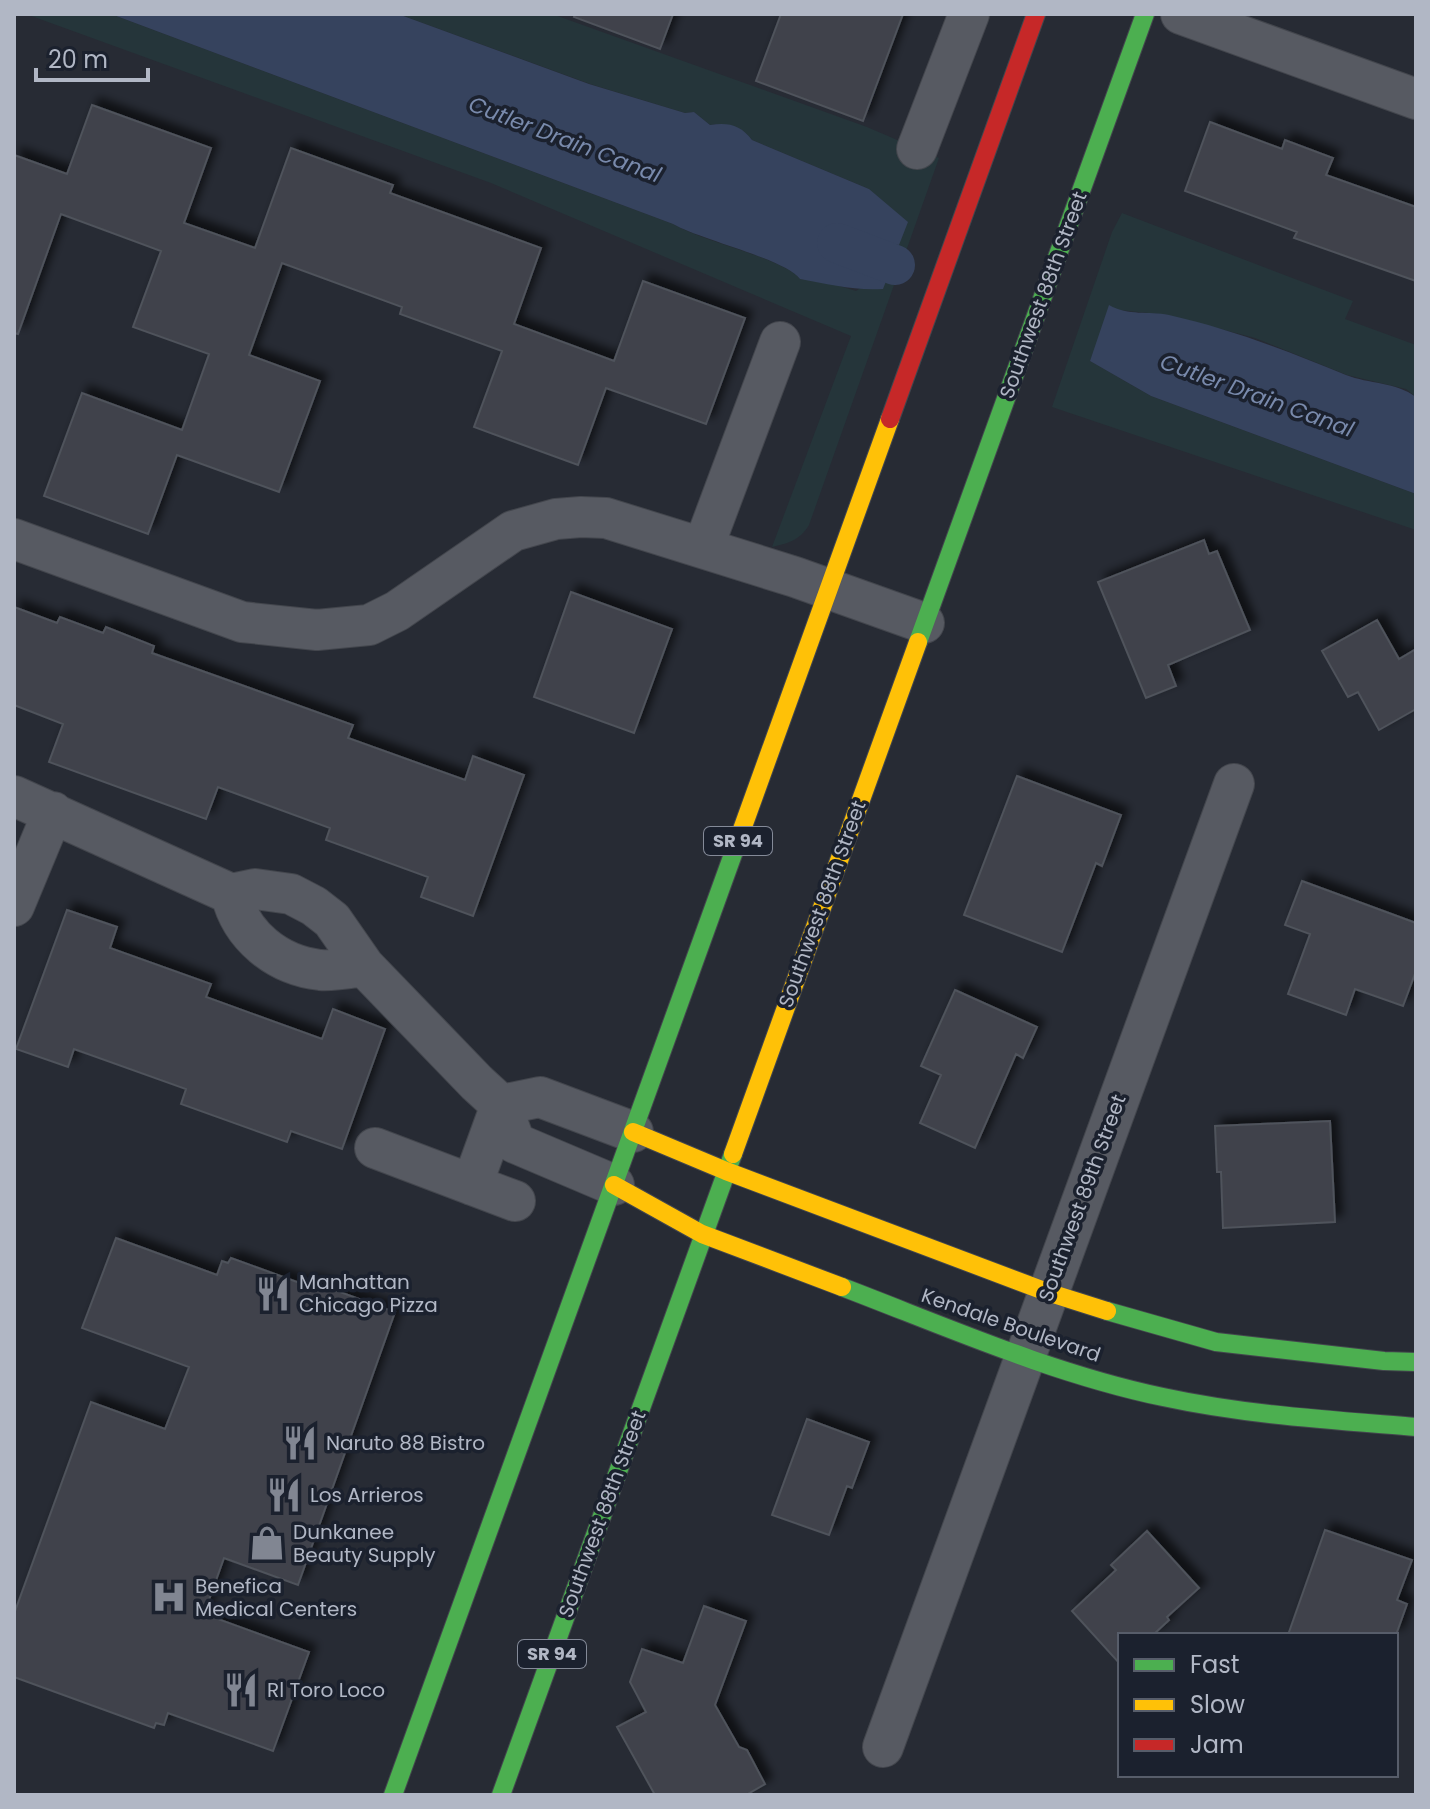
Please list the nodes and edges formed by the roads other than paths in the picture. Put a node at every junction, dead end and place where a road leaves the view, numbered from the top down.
1 (969, 14) edge
2 (1036, 14) edge
3 (1145, 14) edge
4 (1181, 14) edge
5 (1416, 99) edge
6 (917, 149) dead end
7 (780, 342) dead end
8 (14, 539) edge
9 (703, 548) junction
10 (829, 589) junction
11 (924, 623) junction
12 (1234, 784) dead end
13 (14, 796) edge
14 (53, 812) junction
15 (231, 894) junction
16 (14, 906) edge
17 (364, 966) junction
18 (501, 1105) junction
19 (633, 1132) junction
20 (375, 1148) dead end
21 (726, 1171) junction
22 (472, 1185) junction
23 (614, 1185) junction
24 (515, 1201) dead end
25 (702, 1234) junction
26 (1047, 1292) junction
27 (1024, 1356) junction
28 (1416, 1362) edge
29 (1416, 1427) edge
30 (883, 1747) dead end
31 (393, 1795) edge
32 (501, 1795) edge

1 - 6 street
2 - 10 main road, SR 94
3 - 11 main road, Southwest 88th Street / SR 94
4 - 5 street
7 - 9 street
8 - 9 street
9 - 10 street
10 - 11 street
10 - 19 main road, SR 94
11 - 21 main road, Southwest 88th Street / SR 94
12 - 26 street, Southwest 89th Street
13 - 14 street
14 - 15 street
14 - 16 street
15 - 17 street
15 - 17 street
17 - 18 street
18 - 19 street
18 - 22 street
18 - 23 street
19 - 21 main road
19 - 23 main road, SR 94
20 - 22 street
21 - 25 main road, Southwest 88th Street / SR 94
21 - 26 main road
22 - 24 street
23 - 25 main road, Kendale Boulevard
23 - 31 main road, SR 94
25 - 27 main road, Kendale Boulevard
25 - 32 main road, Southwest 88th Street / SR 94
26 - 27 street, Southwest 89th Street
26 - 28 main road
27 - 29 main road, Kendale Boulevard
27 - 30 street, Southwest 89th Street

